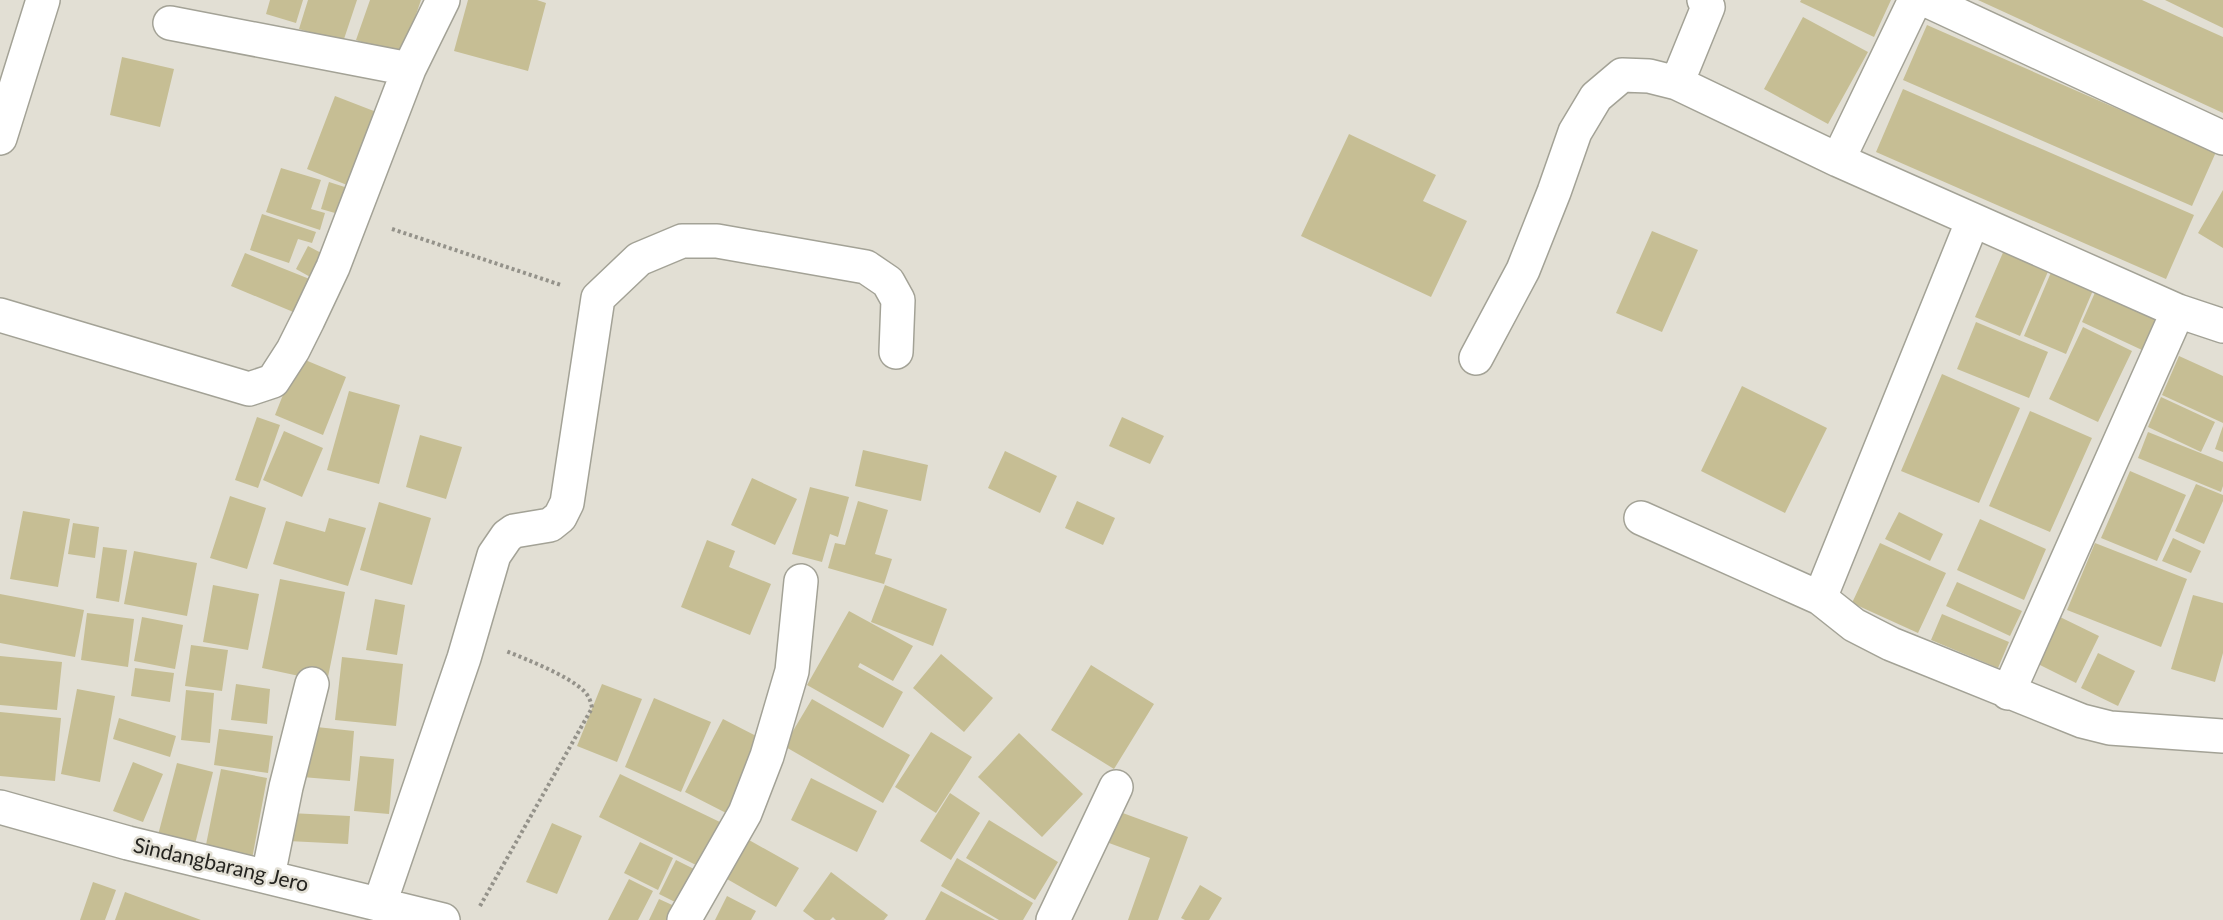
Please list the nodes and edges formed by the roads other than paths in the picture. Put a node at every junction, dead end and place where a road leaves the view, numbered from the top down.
1 (43, 0) edge
2 (443, 0) edge
3 (1704, 0) edge
4 (1915, 0) edge
5 (1926, 0) edge
6 (170, 23) dead end
7 (409, 69) junction
8 (1677, 83) junction
9 (0, 138) edge
10 (2223, 138) edge
11 (1838, 160) junction
12 (1973, 220) junction
13 (2178, 311) junction
14 (0, 315) edge
15 (2223, 326) edge
16 (896, 352) dead end
17 (1476, 358) dead end
18 (1641, 518) dead end
19 (801, 581) dead end
20 (1820, 598) junction
21 (312, 684) dead end
22 (2008, 693) junction
23 (2223, 736) edge
24 (1116, 787) dead end
25 (0, 807) edge
26 (268, 876) junction
27 (380, 903) junction
28 (443, 920) edge
29 (684, 920) edge
30 (1053, 920) edge

1 - 9 street
2 - 7 street
3 - 8 street
4 - 11 street
5 - 10 street
6 - 7 street
7 - 14 street
8 - 11 street
8 - 17 street
11 - 12 street
12 - 13 street
12 - 20 street
13 - 15 street
13 - 22 street
16 - 27 street
18 - 20 street
19 - 29 street
20 - 22 street
21 - 26 street
22 - 23 street
24 - 30 street
25 - 26 street, Sindangbarang Jero
26 - 27 street, Sindangbarang Jero
27 - 28 street, Sindangbarang Jero

